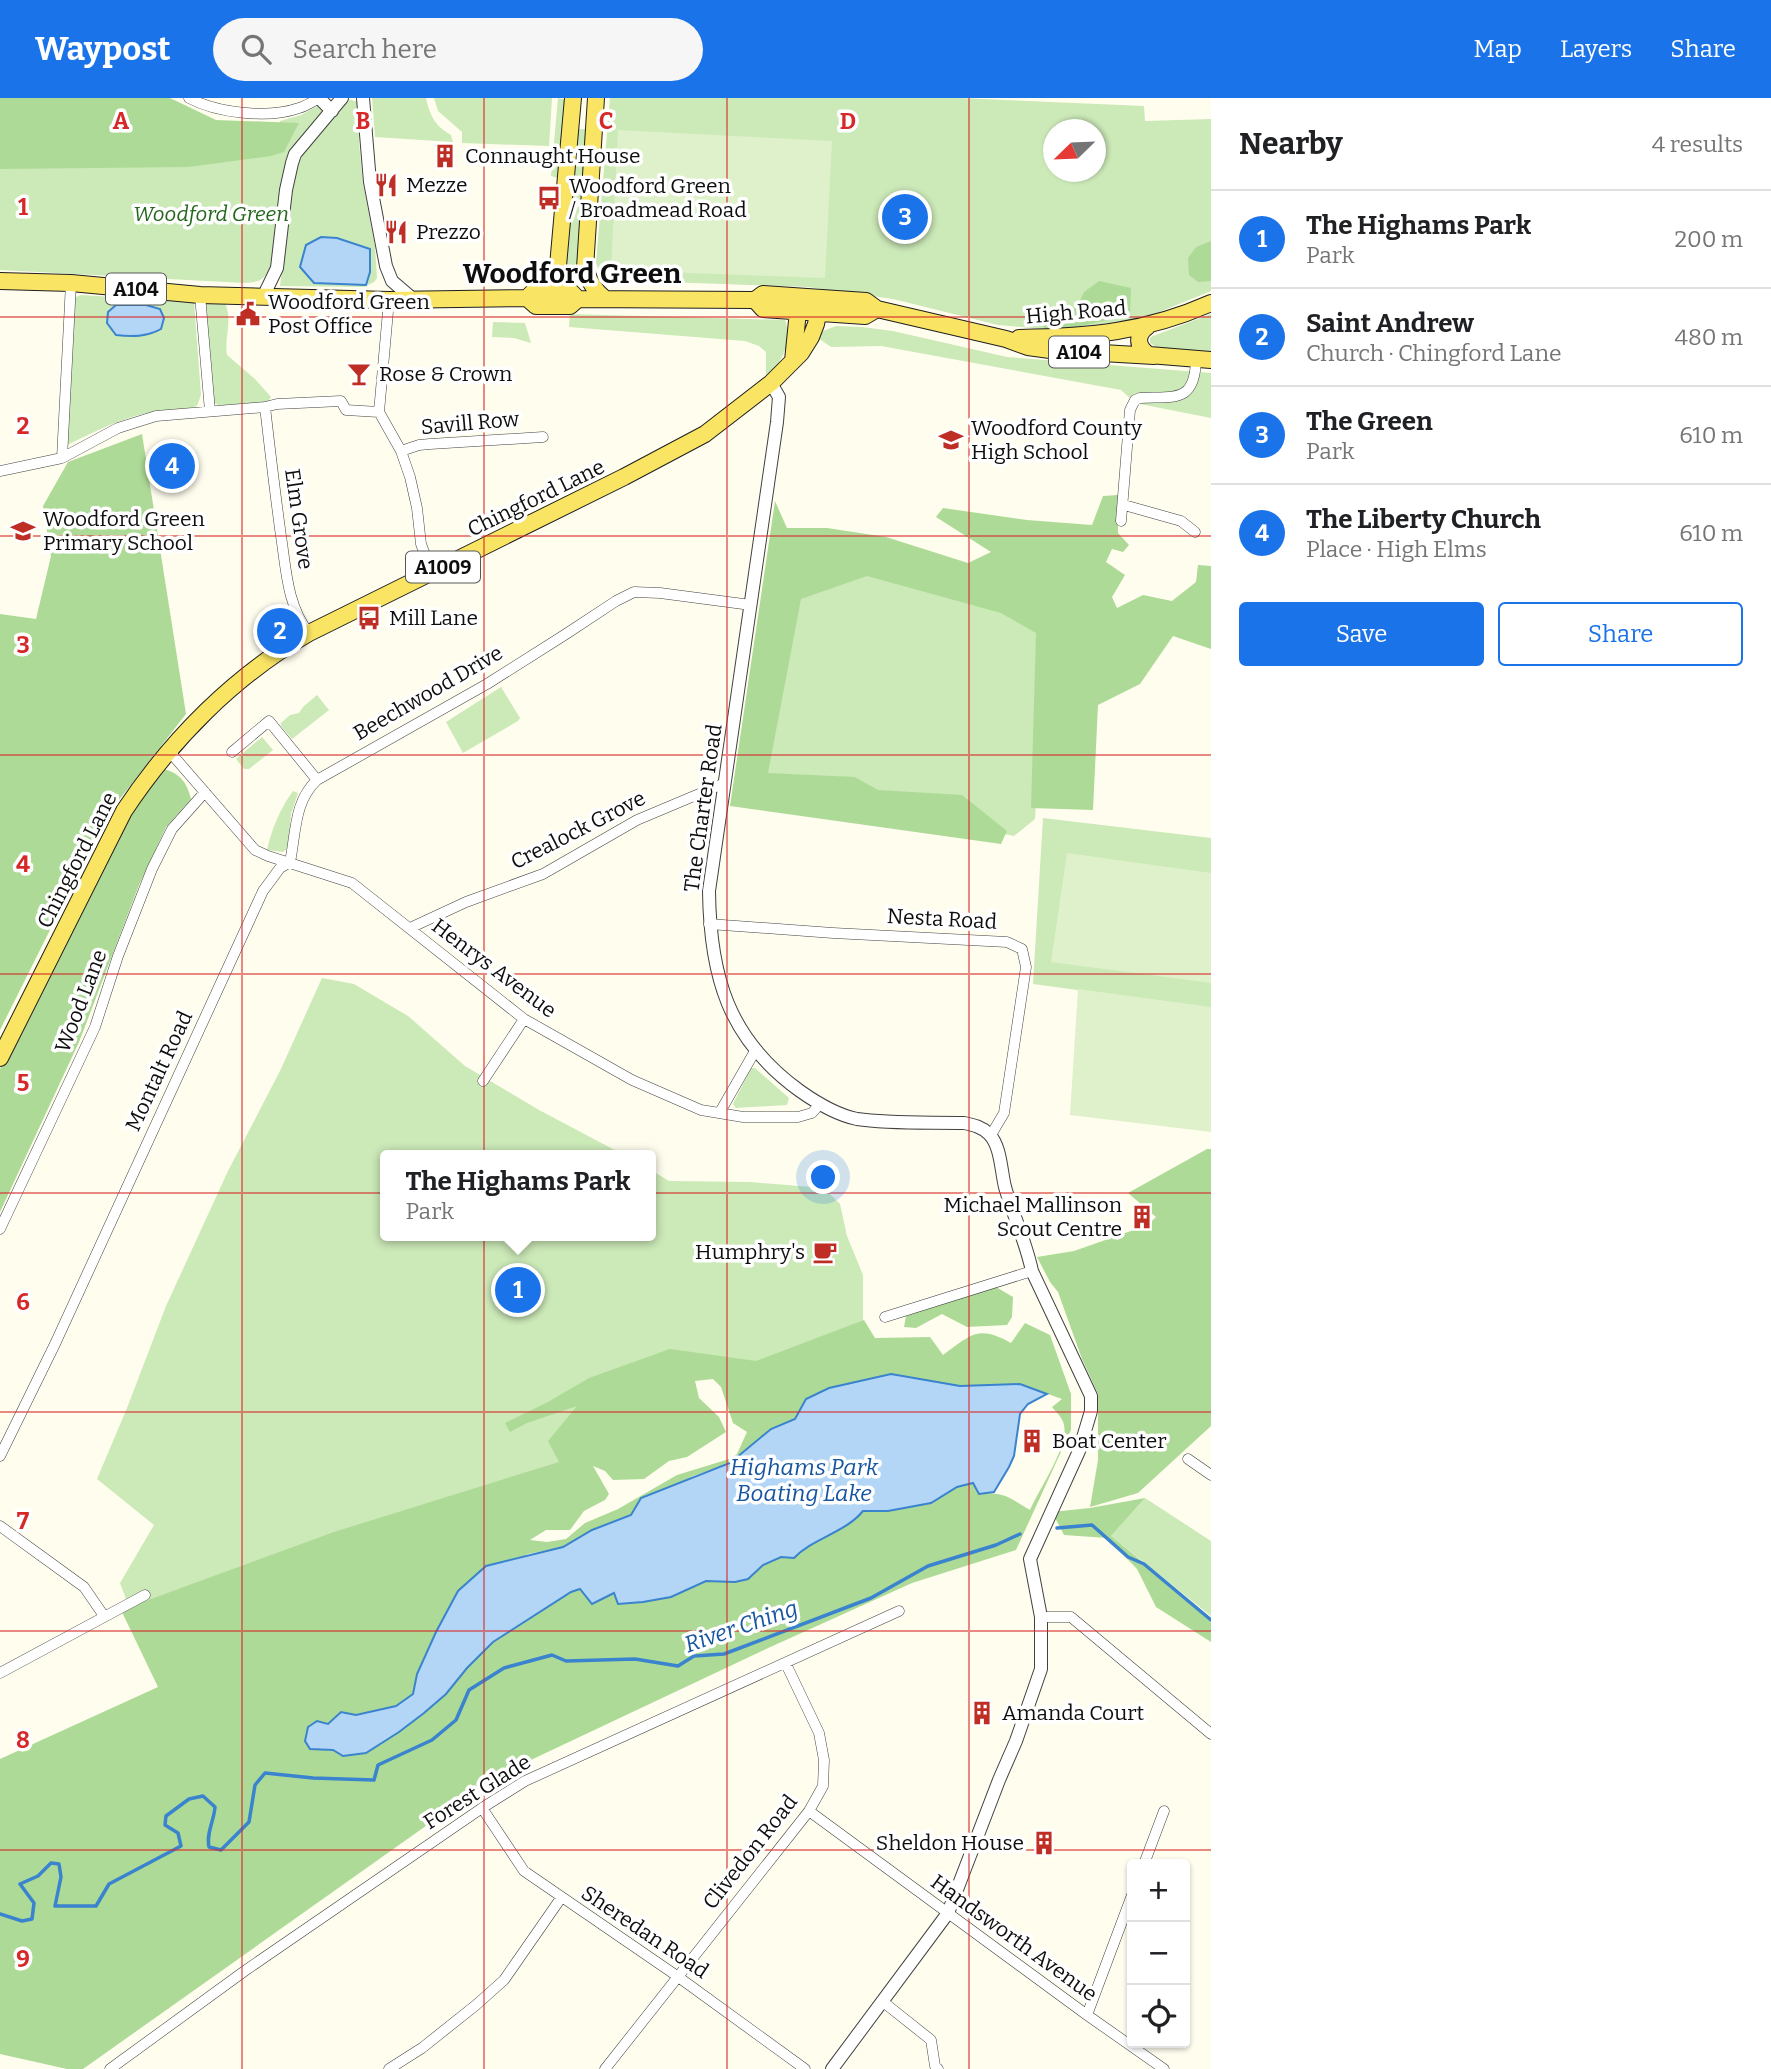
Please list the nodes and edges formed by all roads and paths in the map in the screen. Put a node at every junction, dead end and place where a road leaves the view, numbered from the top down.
1 (189, 98) edge
2 (319, 98) edge
3 (342, 98) edge
4 (363, 98) edge
5 (573, 98) edge
6 (596, 98) edge
7 (332, 111) junction
8 (0, 281) edge
9 (71, 283) junction
10 (558, 290) junction
11 (200, 295) junction
12 (263, 297) junction
13 (527, 298) junction
14 (413, 299) junction
15 (578, 299) junction
16 (605, 299) junction
17 (389, 300) junction
18 (1211, 303) edge
19 (799, 304) junction
20 (820, 305) junction
21 (1148, 326) junction
22 (1006, 339) junction
23 (1154, 356) junction
24 (1203, 360) edge
25 (793, 361) junction
26 (771, 383) junction
27 (265, 407) junction
28 (210, 411) junction
29 (379, 412) junction
30 (543, 437) dead end
31 (401, 452) junction
32 (62, 458) junction
33 (0, 471) edge
34 (1124, 505) junction
35 (1121, 521) dead end
36 (1195, 532) dead end
37 (432, 573) junction
38 (751, 605) junction
39 (309, 633) junction
40 (169, 751) junction
41 (232, 752) dead end
42 (317, 779) junction
43 (724, 783) junction
44 (205, 792) junction
45 (290, 862) junction
46 (709, 924) junction
47 (410, 928) junction
48 (524, 1019) junction
49 (755, 1051) junction
50 (0, 1058) edge
51 (483, 1081) dead end
52 (819, 1105) junction
53 (720, 1112) junction
54 (990, 1135) junction
55 (0, 1229) edge
56 (1032, 1271) junction
57 (886, 1317) dead end
58 (0, 1455) edge
59 (1188, 1459) dead end
60 (1211, 1475) edge
61 (0, 1526) edge
62 (145, 1595) dead end
63 (899, 1611) dead end
64 (104, 1616) junction
65 (1041, 1617) junction
66 (786, 1664) junction
67 (0, 1673) edge
68 (1211, 1734) edge
69 (482, 1808) junction
70 (808, 1811) junction
71 (1164, 1811) dead end
72 (1146, 1859) edge
73 (561, 1898) junction
74 (1127, 1908) edge
75 (948, 1913) junction
76 (677, 1976) junction
77 (883, 2001) junction
78 (1087, 2015) junction
79 (935, 2068) edge
80 (110, 2069) edge
81 (389, 2069) edge
82 (605, 2069) edge
83 (806, 2069) edge
84 (832, 2069) edge
85 (1164, 2069) edge

1 - 2 street
2 - 7 street
3 - 7 street
4 - 14 street
5 - 10 main road
6 - 16 main road
7 - 12 street
8 - 9 main road, A104
9 - 11 main road, A104
9 - 32 street
10 - 13 main road, A104
10 - 15 main road, A104
11 - 12 main road, A104
11 - 28 street
12 - 17 main road, A104
13 - 14 main road, A104
13 - 15 main road, A104
14 - 17 main road, A104
15 - 16 main road, A104
16 - 19 main road, A104
17 - 29 street
18 - 21 main road, High Road
19 - 20 main road, A104
19 - 25 main road
20 - 22 main road, A104
20 - 25 main road, Chingford Lane / A1009
21 - 22 main road, High Road / A104
21 - 23 main road, A104
22 - 23 main road, High Road / A104
23 - 24 main road, A104
24 - 34 street
25 - 26 main road, Chingford Lane / A1009
26 - 37 main road, Chingford Lane / A1009
26 - 38 street, The Charter Road
27 - 28 street
27 - 29 street
27 - 39 street, Elm Grove
28 - 32 street
29 - 31 street
30 - 31 street, Savill Row
31 - 37 street
32 - 33 street
34 - 35 street
34 - 36 street
37 - 39 main road, Chingford Lane / A1009
38 - 42 street, Beechwood Drive
38 - 43 street, The Charter Road
39 - 40 main road, Chingford Lane / A1009
40 - 44 street
40 - 50 main road, Chingford Lane / A1009
41 - 42 street
42 - 45 street
43 - 46 street, The Charter Road
43 - 47 street, Crealock Grove
44 - 45 street
44 - 55 street, Wood Lane
45 - 47 street, Henrys Avenue
45 - 58 street, Montalt Road
46 - 49 street, The Charter Road
46 - 54 street, Nesta Road
47 - 48 street, Henrys Avenue
48 - 51 street
48 - 53 street, Henrys Avenue
49 - 52 street, The Charter Road
49 - 53 street
52 - 53 street, Henrys Avenue
52 - 54 street, The Charter Road
54 - 56 street
56 - 57 street
56 - 65 street
59 - 60 street
61 - 64 street
62 - 64 street
63 - 66 street, Forest Glade
64 - 67 street
65 - 68 street
65 - 75 street
66 - 69 street, Forest Glade
66 - 70 street, Clivedon Road
69 - 73 street, Sheredan Road
69 - 80 street, Forest Glade
70 - 75 street, Handsworth Avenue
70 - 76 street, Clivedon Road
71 - 72 street
73 - 76 street, Sheredan Road
73 - 81 street
74 - 78 street
75 - 77 street
75 - 78 street, Handsworth Avenue
76 - 82 street, Clivedon Road
76 - 83 street, Sheredan Road
77 - 79 street
77 - 84 street
78 - 85 street, Handsworth Avenue

